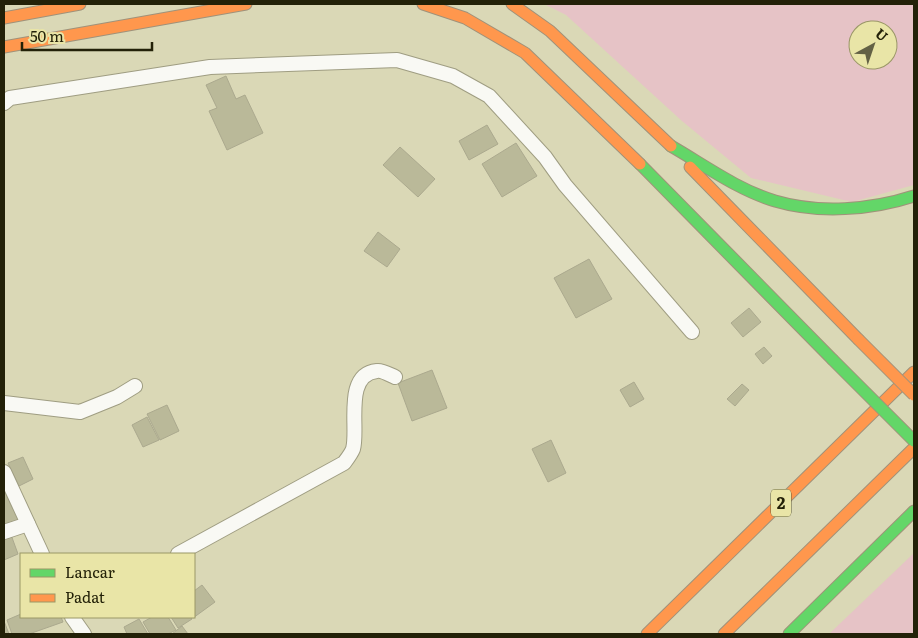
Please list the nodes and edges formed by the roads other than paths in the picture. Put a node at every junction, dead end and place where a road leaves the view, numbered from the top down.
1 (80, 4) edge
2 (246, 4) edge
3 (423, 4) edge
4 (512, 4) edge
5 (4, 18) edge
6 (4, 47) edge
7 (4, 103) edge
8 (665, 142) junction
9 (914, 196) edge
10 (692, 332) dead end
11 (914, 372) edge
12 (395, 377) dead end
13 (135, 386) dead end
14 (914, 395) edge
15 (4, 403) edge
16 (914, 441) edge
17 (914, 448) edge
18 (4, 472) edge
19 (914, 512) edge
20 (28, 524) junction
21 (4, 532) edge
22 (42, 553) edge
23 (180, 553) edge
24 (73, 618) edge
25 (84, 634) edge
26 (647, 634) edge
27 (724, 634) edge
28 (789, 634) edge

1 - 5 highway
2 - 6 highway
3 - 16 highway, bridge
4 - 8 highway
7 - 10 street
8 - 9 highway
8 - 14 highway, bridge
11 - 26 highway, 2
12 - 23 street
13 - 15 street
17 - 27 highway
18 - 20 street
19 - 28 highway
20 - 21 street
20 - 22 street
24 - 25 street

